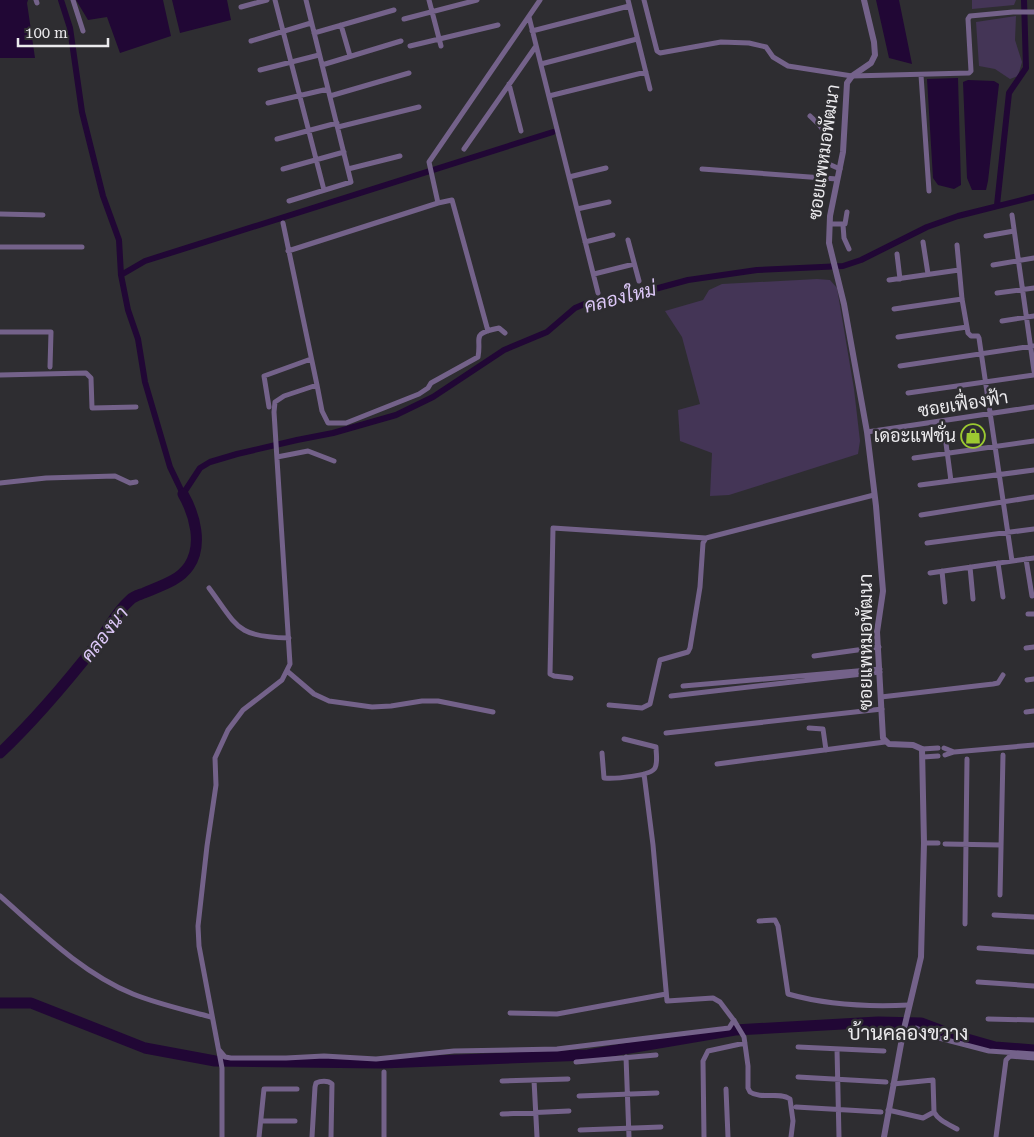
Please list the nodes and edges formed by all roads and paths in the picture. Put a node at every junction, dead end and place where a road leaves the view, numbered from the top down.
1 (72, 0) edge
2 (267, 0) edge
3 (275, 0) edge
4 (307, 0) edge
5 (429, 0) edge
6 (477, 0) edge
7 (540, 0) edge
8 (644, 0) edge
9 (864, 0) edge
10 (628, 3) edge
11 (240, 7) dead end
12 (394, 10) dead end
13 (432, 12) junction
14 (1034, 12) edge
15 (529, 17) junction
16 (404, 19) dead end
17 (311, 23) junction
18 (498, 24) dead end
19 (341, 25) junction
20 (83, 31) dead end
21 (283, 31) junction
22 (532, 31) junction
23 (314, 33) junction
24 (439, 39) junction
25 (637, 39) junction
26 (251, 41) dead end
27 (401, 41) dead end
28 (410, 46) dead end
29 (441, 46) dead end
30 (536, 46) junction
31 (319, 55) junction
32 (350, 56) junction
33 (291, 62) junction
34 (541, 64) junction
35 (322, 65) junction
36 (260, 70) dead end
37 (409, 72) dead end
38 (646, 72) junction
39 (921, 75) junction
40 (852, 76) junction
41 (509, 84) junction
42 (328, 89) junction
43 (650, 89) dead end
44 (300, 96) junction
45 (330, 96) junction
46 (549, 96) junction
47 (268, 103) dead end
48 (419, 107) dead end
49 (810, 116) dead end
50 (337, 125) junction
51 (309, 130) junction
52 (521, 131) dead end
53 (277, 139) dead end
54 (464, 149) dead end
55 (344, 152) junction
56 (400, 156) dead end
57 (316, 160) junction
58 (840, 167) junction
59 (348, 168) junction
60 (606, 168) dead end
61 (702, 168) dead end
62 (283, 169) dead end
63 (569, 177) junction
64 (837, 179) junction
65 (324, 190) junction
66 (929, 191) dead end
67 (289, 201) dead end
68 (609, 202) dead end
69 (438, 203) junction
70 (577, 209) junction
71 (847, 212) dead end
72 (0, 214) edge
73 (43, 214) dead end
74 (1012, 215) dead end
75 (282, 223) dead end
76 (830, 224) junction
77 (843, 225) junction
78 (1014, 231) junction
79 (613, 235) dead end
80 (986, 236) dead end
81 (628, 240) dead end
82 (585, 242) junction
83 (923, 242) dead end
84 (957, 245) dead end
85 (0, 247) edge
86 (82, 248) dead end
87 (849, 249) dead end
88 (288, 251) junction
89 (897, 254) dead end
90 (1034, 258) edge
91 (1019, 261) junction
92 (634, 264) junction
93 (993, 265) dead end
94 (959, 270) junction
95 (594, 274) junction
96 (928, 274) junction
97 (900, 278) junction
98 (888, 280) dead end
99 (639, 281) dead end
100 (1034, 288) edge
101 (1022, 289) junction
102 (598, 293) dead end
103 (996, 293) dead end
104 (962, 299) junction
105 (894, 308) dead end
106 (1034, 316) edge
107 (1026, 318) junction
108 (1002, 321) dead end
109 (967, 327) junction
110 (488, 331) junction
111 (0, 332) edge
112 (505, 333) dead end
113 (898, 337) dead end
114 (1032, 346) edge
115 (982, 354) junction
116 (311, 359) junction
117 (900, 366) dead end
118 (50, 367) dead end
119 (1034, 371) edge
120 (0, 375) edge
121 (1034, 375) edge
122 (985, 382) junction
123 (317, 385) junction
124 (908, 393) dead end
125 (136, 407) dead end
126 (1034, 407) edge
127 (269, 408) dead end
128 (990, 414) junction
129 (943, 421) junction
130 (867, 432) junction
131 (1034, 441) edge
132 (996, 446) junction
133 (946, 452) junction
134 (278, 457) junction
135 (914, 458) dead end
136 (334, 461) dead end
137 (1034, 470) edge
138 (1000, 474) junction
139 (951, 481) junction
140 (136, 482) dead end
141 (0, 483) edge
142 (920, 485) dead end
143 (874, 495) junction
144 (1034, 497) edge
145 (1004, 502) junction
146 (921, 515) dead end
147 (1034, 529) edge
148 (1008, 532) junction
149 (706, 538) junction
150 (927, 543) dead end
151 (1034, 558) edge
152 (1026, 559) junction
153 (1012, 561) junction
154 (998, 563) junction
155 (970, 567) junction
156 (942, 571) junction
157 (930, 573) dead end
158 (209, 588) dead end
159 (1032, 596) dead end
160 (1003, 597) dead end
161 (973, 599) dead end
162 (945, 602) dead end
163 (289, 638) junction
164 (879, 647) junction
165 (1034, 647) edge
166 (1026, 648) dead end
167 (814, 656) dead end
168 (880, 670) junction
169 (286, 672) junction
170 (1003, 676) dead end
171 (571, 678) dead end
172 (1027, 680) dead end
173 (1034, 680) edge
174 (683, 686) dead end
175 (671, 696) dead end
176 (881, 697) junction
177 (608, 705) dead end
178 (882, 709) junction
179 (1034, 711) edge
180 (493, 712) dead end
181 (1026, 712) dead end
182 (809, 728) dead end
183 (666, 733) dead end
184 (624, 739) dead end
185 (885, 742) junction
186 (1034, 745) edge
187 (938, 748) dead end
188 (944, 748) dead end
189 (826, 750) junction
190 (954, 752) junction
191 (602, 753) dead end
192 (923, 753) junction
193 (945, 755) dead end
194 (1003, 755) dead end
195 (938, 756) dead end
196 (967, 759) dead end
197 (718, 764) dead end
198 (644, 774) junction
199 (924, 843) junction
200 (938, 843) dead end
201 (945, 844) dead end
202 (966, 845) junction
203 (1000, 845) junction
204 (1000, 894) dead end
205 (0, 896) edge
206 (994, 915) dead end
207 (1034, 917) edge
208 (759, 921) dead end
209 (965, 924) dead end
210 (979, 948) dead end
211 (1034, 952) edge
212 (978, 982) dead end
213 (1034, 986) edge
214 (666, 994) junction
215 (909, 1005) junction
216 (510, 1014) dead end
217 (211, 1017) junction
218 (988, 1019) dead end
219 (1034, 1020) edge
220 (735, 1021) junction
221 (902, 1035) junction
222 (744, 1040) junction
223 (798, 1047) dead end
224 (837, 1049) junction
225 (219, 1051) junction
226 (884, 1051) dead end
227 (656, 1054) dead end
228 (1034, 1054) edge
229 (626, 1057) junction
230 (1034, 1058) edge
231 (576, 1062) dead end
232 (384, 1072) dead end
233 (798, 1077) dead end
234 (568, 1079) dead end
235 (534, 1080) junction
236 (838, 1080) junction
237 (502, 1082) dead end
238 (886, 1082) dead end
239 (893, 1084) junction
240 (297, 1089) dead end
241 (726, 1089) dead end
242 (657, 1093) dead end
243 (628, 1094) junction
244 (579, 1096) dead end
245 (796, 1107) dead end
246 (839, 1110) junction
247 (888, 1110) junction
248 (569, 1111) dead end
249 (536, 1112) junction
250 (881, 1112) dead end
251 (934, 1112) junction
252 (502, 1114) dead end
253 (261, 1120) junction
254 (295, 1121) dead end
255 (661, 1128) dead end
256 (629, 1129) junction
257 (957, 1129) dead end
258 (580, 1130) dead end
259 (222, 1137) edge
260 (260, 1137) edge
261 (312, 1137) edge
262 (332, 1137) edge
263 (384, 1137) edge
264 (537, 1137) edge
265 (629, 1137) edge
266 (704, 1137) edge
267 (728, 1137) edge
268 (791, 1137) edge
269 (839, 1137) edge
270 (884, 1137) edge
271 (996, 1137) edge

1 - 20 street
2 - 11 street
3 - 21 street
4 - 17 street
5 - 13 street
6 - 13 street
7 - 15 street
8 - 40 street
9 - 40 street, ซอยแพหมอพัฒนา
10 - 22 street
10 - 25 street
12 - 19 street
13 - 16 street
13 - 24 street
14 - 39 street
15 - 22 street
15 - 69 street
17 - 21 street
17 - 23 street
18 - 24 street
19 - 23 street
19 - 32 street
21 - 26 street
21 - 33 street
22 - 30 street
23 - 31 street
24 - 28 street
24 - 29 street
25 - 34 street
25 - 38 street
27 - 32 street
30 - 34 street
30 - 41 street
31 - 33 street
31 - 35 street
32 - 35 street
33 - 36 street
33 - 44 street
34 - 46 street
35 - 42 street
37 - 45 street
38 - 43 street
38 - 46 street
39 - 40 street
39 - 66 street
40 - 58 street, ซอยแพหมอพัฒนา
41 - 52 street
41 - 54 street
42 - 44 street
42 - 45 street
44 - 47 street
44 - 51 street
45 - 50 street
46 - 63 street
48 - 50 street
49 - 58 street
50 - 51 street
50 - 55 street
51 - 53 street
51 - 57 street
55 - 57 street
55 - 59 street
56 - 59 street
57 - 62 street
57 - 65 street
58 - 64 street, ซอยแพหมอพัฒนา
59 - 65 street
60 - 63 street
61 - 64 street
63 - 70 street
64 - 76 street, ซอยแพหมอพัฒนา
65 - 67 street
68 - 70 street
69 - 88 street
69 - 110 street
70 - 82 street
71 - 77 street
72 - 73 street
74 - 78 street
75 - 88 street
76 - 77 street
76 - 130 street, ซอยแพหมอพัฒนา
77 - 87 street
78 - 80 street
78 - 91 street
79 - 82 street
81 - 92 street
82 - 95 street
83 - 96 street
84 - 94 street
85 - 86 street
88 - 116 street
89 - 97 street
90 - 91 street
91 - 93 street
91 - 101 street
92 - 95 street
92 - 99 street
94 - 96 street
94 - 104 street
95 - 102 street
96 - 97 street
97 - 98 street
100 - 101 street
101 - 103 street
101 - 107 street
104 - 105 street
104 - 109 street
106 - 107 street
107 - 108 street
107 - 114 street
109 - 113 street
109 - 115 street
110 - 112 street
110 - 123 street
111 - 118 street
114 - 115 street
114 - 119 street
115 - 117 street
115 - 122 street
116 - 123 street
116 - 127 street
120 - 125 street
121 - 122 street
122 - 124 street
122 - 128 street
123 - 134 street
126 - 128 street, ซอยเฟื่องฟ้า
128 - 129 street, ซอยเฟื่องฟ้า
128 - 132 street
129 - 130 street, ซอยเฟื่องฟ้า
129 - 133 street
130 - 143 street, ซอยแพหมอพัฒนา
131 - 132 street
132 - 133 street
132 - 138 street
133 - 135 street
133 - 139 street
134 - 136 street
134 - 163 street
137 - 138 street
138 - 139 street
138 - 145 street
139 - 142 street
140 - 141 street
143 - 149 street
143 - 164 street, ซอยแพหมอพัฒนา
144 - 145 street
145 - 146 street
145 - 148 street
147 - 148 street
148 - 150 street
148 - 153 street
149 - 171 street
149 - 177 street
151 - 152 street
152 - 153 street
152 - 159 street
153 - 154 street
154 - 155 street
154 - 160 street
155 - 156 street
155 - 161 street
156 - 157 street
156 - 162 street
158 - 163 street
163 - 169 street
164 - 167 street
164 - 168 street, ซอยแพหมอพัฒนา
165 - 166 street
168 - 174 street
168 - 175 street
168 - 176 street, ซอยแพหมอพัฒนา
169 - 180 street
169 - 217 street
170 - 176 street
172 - 173 street
176 - 178 street, ซอยแพหมอพัฒนา
178 - 183 street
178 - 185 street, ซอยแพหมอพัฒนา
179 - 181 street
182 - 189 street
184 - 198 street
185 - 189 street
185 - 192 street
186 - 190 street
187 - 192 street
188 - 190 street
189 - 197 street
190 - 193 street
191 - 198 street
192 - 195 street
192 - 199 street
194 - 203 street
196 - 202 street
198 - 214 street
199 - 200 street
199 - 215 street
201 - 202 street
202 - 203 street
202 - 209 street
203 - 204 street
205 - 217 street
206 - 207 street
208 - 215 street
210 - 211 street
212 - 213 street
214 - 216 street
214 - 220 street
215 - 221 street
217 - 225 street
218 - 219 street
220 - 222 street
220 - 225 street
221 - 228 street
221 - 239 street
222 - 266 street
222 - 268 street
223 - 224 street
224 - 226 street
224 - 236 street
225 - 259 street
227 - 229 street
229 - 231 street
229 - 243 street
230 - 271 street
232 - 263 street
233 - 236 street
234 - 235 street
235 - 237 street
235 - 249 street
236 - 238 street
236 - 246 street
239 - 247 street
239 - 251 street
240 - 253 street
241 - 267 street
242 - 243 street
243 - 244 street
243 - 256 street
245 - 246 street
246 - 250 street
246 - 269 street
247 - 251 street
247 - 270 street
248 - 249 street
249 - 252 street
249 - 264 street
251 - 257 street
253 - 254 street
253 - 260 street
255 - 256 street
256 - 258 street
256 - 265 street
261 - 262 street

